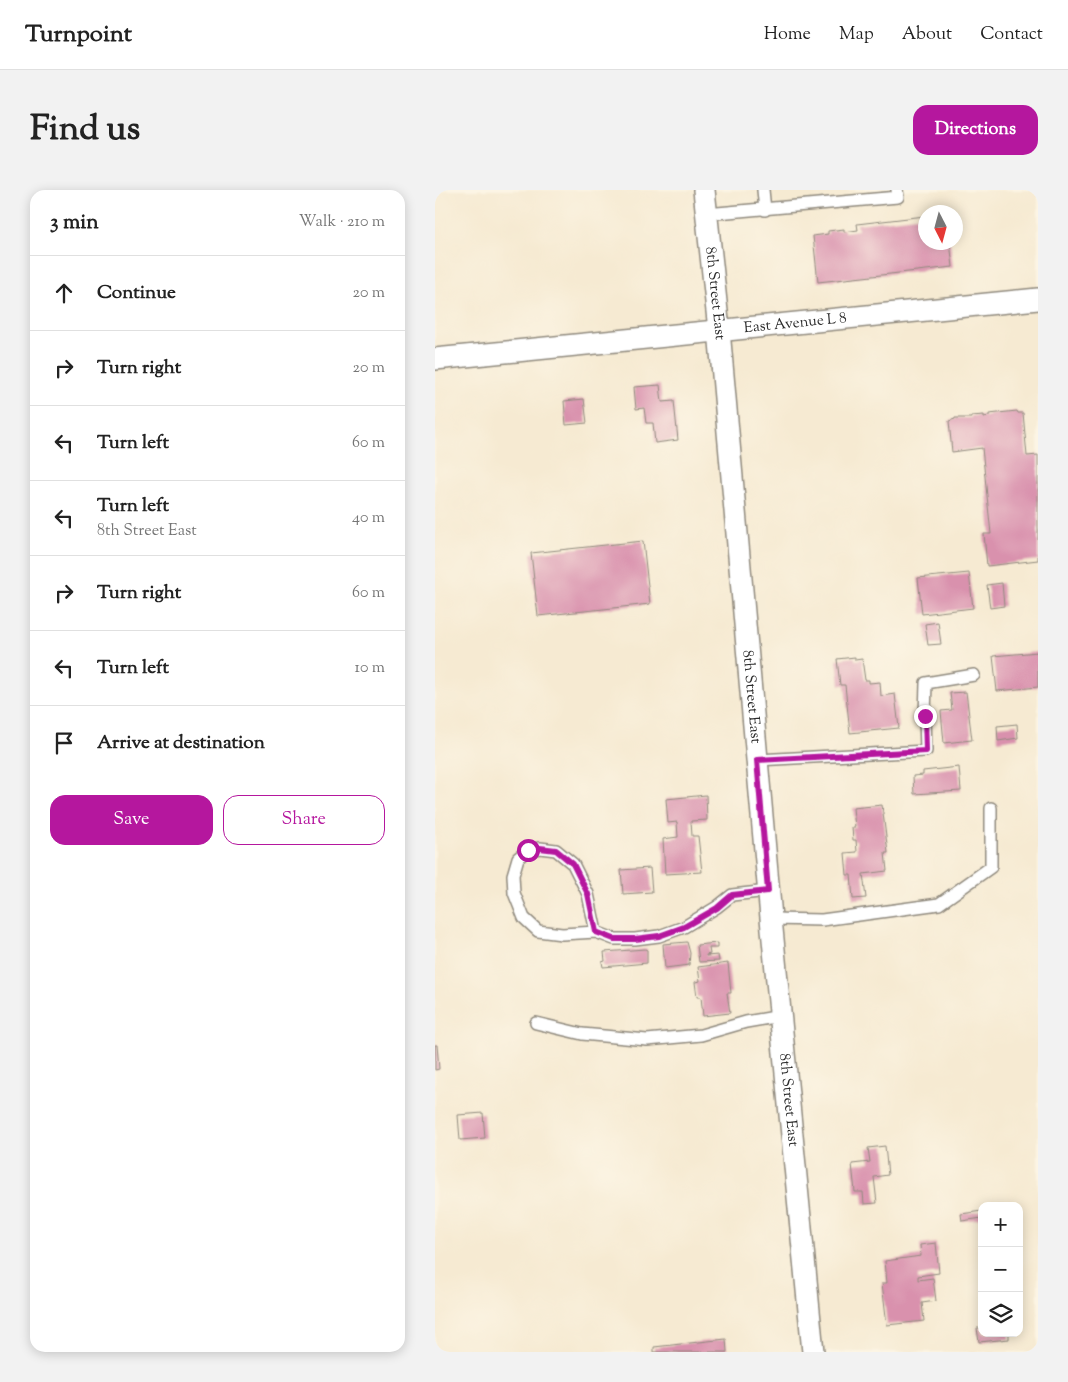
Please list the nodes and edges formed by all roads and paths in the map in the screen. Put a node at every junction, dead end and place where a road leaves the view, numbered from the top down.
1 (704, 190) edge
2 (763, 190) edge
3 (897, 190) edge
4 (765, 210) junction
5 (707, 214) junction
6 (1038, 299) edge
7 (719, 330) junction
8 (435, 360) edge
9 (974, 675) dead end
10 (757, 760) junction
11 (991, 808) dead end
12 (768, 891) junction
13 (771, 919) junction
14 (596, 932) junction
15 (781, 1016) junction
16 (536, 1023) dead end
17 (813, 1352) edge

1 - 5 street, 8th Street East
2 - 4 lane
3 - 4 lane
4 - 5 lane
5 - 7 street, 8th Street East
6 - 7 street, East Avenue L 8
7 - 8 street, East Avenue L 8
7 - 10 street, 8th Street East
9 - 10 lane
10 - 12 street, 8th Street East
11 - 13 lane
12 - 13 street, 8th Street East
12 - 14 lane
13 - 15 street, 8th Street East
14 - 14 lane
15 - 16 lane
15 - 17 street, 8th Street East

